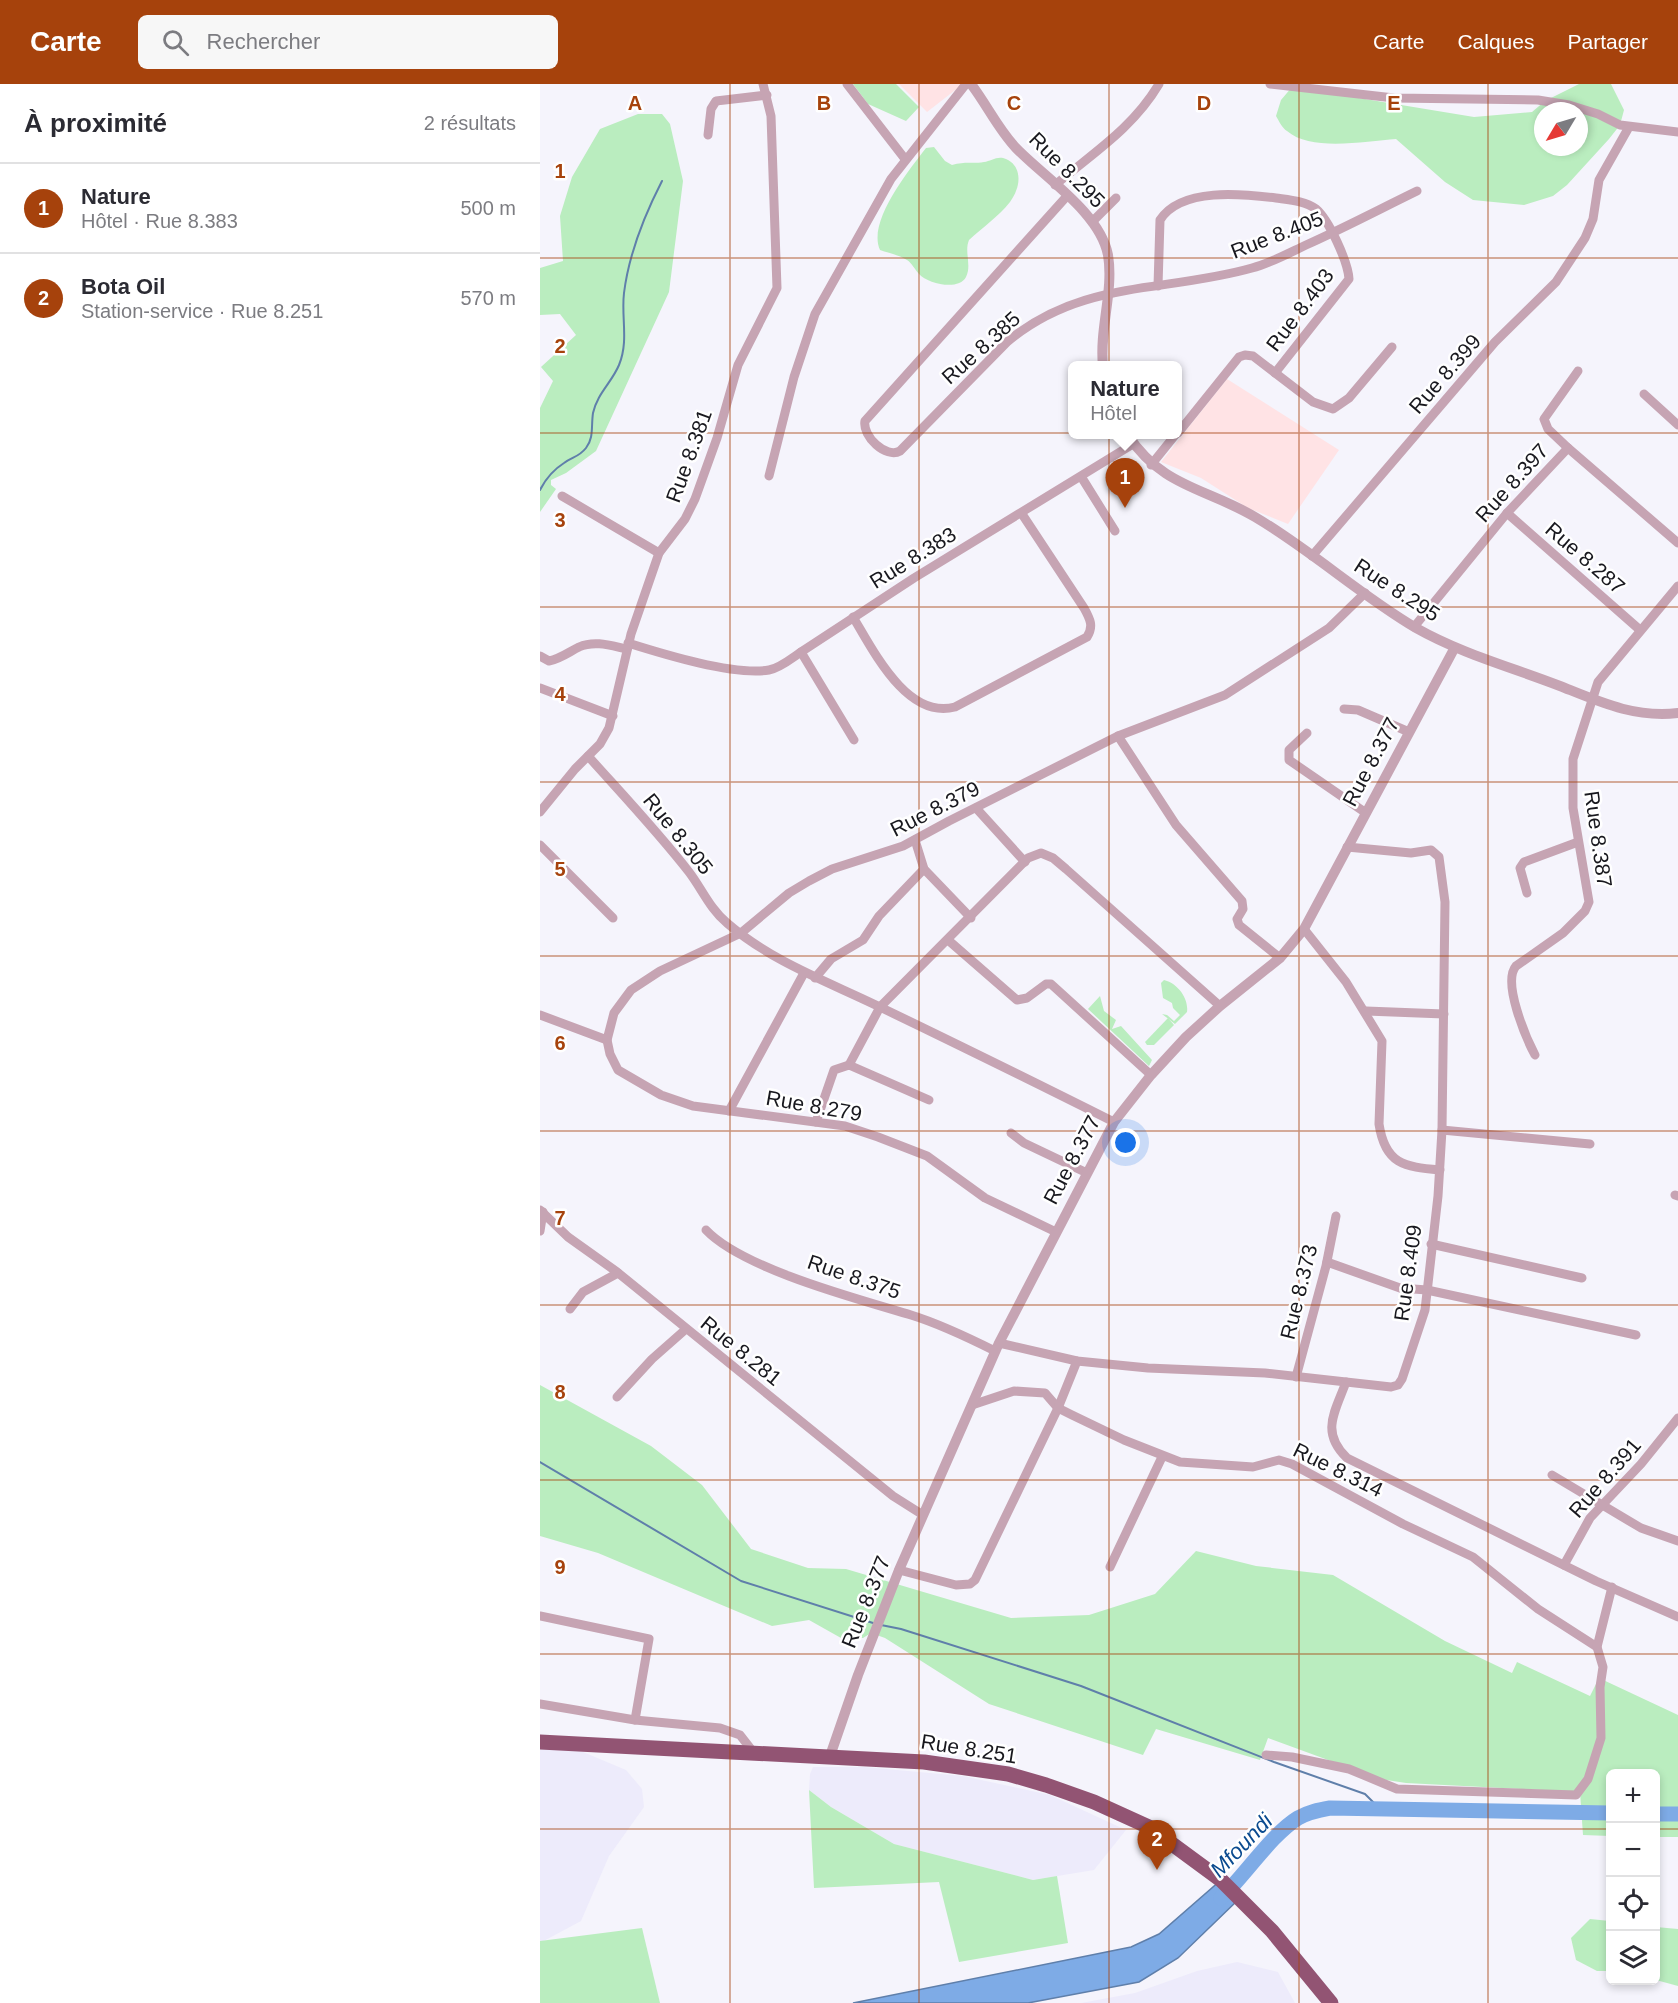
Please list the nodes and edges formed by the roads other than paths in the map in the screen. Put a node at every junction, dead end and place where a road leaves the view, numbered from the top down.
1 (763, 84) edge
2 (847, 84) edge
3 (1159, 84) edge
4 (1270, 84) edge
5 (973, 85) edge
6 (767, 95) junction
7 (1629, 127) junction
8 (1678, 132) edge
9 (708, 135) dead end
10 (905, 159) junction
11 (1055, 185) junction
12 (1417, 191) dead end
13 (1067, 196) junction
14 (1116, 198) dead end
15 (1092, 222) junction
16 (1332, 234) junction
17 (1158, 286) junction
18 (1108, 292) junction
19 (1392, 347) dead end
20 (1103, 361) edge
21 (1578, 371) dead end
22 (1275, 373) junction
23 (1644, 394) dead end
24 (1678, 425) edge
25 (1182, 428) edge
26 (1130, 439) edge
27 (1173, 439) edge
28 (1568, 448) junction
29 (1151, 465) junction
30 (769, 476) dead end
31 (1082, 478) junction
32 (562, 496) dead end
33 (1507, 513) junction
34 (1022, 514) junction
35 (1115, 531) dead end
36 (1678, 543) edge
37 (659, 553) junction
38 (1312, 556) junction
39 (1678, 586) edge
40 (1365, 593) junction
41 (853, 617) junction
42 (1414, 627) junction
43 (1640, 630) junction
44 (628, 646) junction
45 (1454, 649) junction
46 (801, 652) junction
47 (540, 656) edge
48 (540, 688) edge
49 (1591, 698) junction
50 (1344, 709) dead end
51 (1678, 713) edge
52 (613, 716) junction
53 (1409, 732) junction
54 (1307, 733) dead end
55 (1118, 736) junction
56 (854, 740) dead end
57 (588, 756) junction
58 (976, 808) junction
59 (540, 812) edge
60 (1366, 813) junction
61 (915, 840) junction
62 (1578, 842) junction
63 (540, 846) edge
64 (1347, 847) junction
65 (1025, 862) junction
66 (924, 869) junction
67 (1527, 894) dead end
68 (613, 918) dead end
69 (971, 918) junction
70 (1304, 929) junction
71 (741, 933) junction
72 (948, 940) junction
73 (1281, 958) junction
74 (804, 973) junction
75 (815, 978) junction
76 (1220, 1006) junction
77 (880, 1007) junction
78 (1366, 1011) junction
79 (1444, 1014) junction
80 (540, 1015) edge
81 (607, 1040) junction
82 (1535, 1055) dead end
83 (849, 1065) junction
84 (1151, 1075) junction
85 (929, 1100) dead end
86 (729, 1111) junction
87 (816, 1122) junction
88 (1114, 1122) junction
89 (1442, 1130) junction
90 (1011, 1133) dead end
91 (1590, 1144) dead end
92 (1440, 1170) junction
93 (1087, 1173) junction
94 (541, 1211) edge
95 (1336, 1216) dead end
96 (706, 1230) dead end
97 (540, 1231) edge
98 (1056, 1232) junction
99 (1431, 1244) junction
100 (1327, 1262) junction
101 (618, 1273) junction
102 (1582, 1278) dead end
103 (1427, 1290) junction
104 (570, 1309) dead end
105 (686, 1329) junction
106 (1636, 1335) dead end
107 (997, 1347) junction
108 (1077, 1361) junction
109 (1296, 1377) junction
110 (1346, 1382) junction
111 (617, 1397) dead end
112 (972, 1405) junction
113 (1058, 1408) junction
114 (1678, 1418) edge
115 (1162, 1457) junction
116 (1552, 1475) dead end
117 (1601, 1506) junction
118 (923, 1515) junction
119 (1678, 1541) edge
120 (1564, 1565) junction
121 (1110, 1567) dead end
122 (899, 1570) junction
123 (1612, 1587) junction
124 (540, 1616) edge
125 (1678, 1617) edge
126 (1597, 1647) junction
127 (540, 1704) edge
128 (635, 1720) junction
129 (540, 1742) edge
130 (754, 1753) junction
131 (1266, 1755) dead end
132 (830, 1756) junction
133 (1316, 1987) junction
134 (1325, 2003) edge
135 (1331, 2003) edge

1 - 6 street, Rue 8.381
2 - 10 street
3 - 11 street
4 - 7 street
5 - 10 street
5 - 11 street, Rue 8.295
6 - 9 street
6 - 37 street, Rue 8.381
7 - 8 street
7 - 38 street, Rue 8.399
10 - 30 street
11 - 13 street, Rue 8.295
12 - 16 street, Rue 8.405
13 - 15 street, Rue 8.295
13 - 18 street, Rue 8.385
14 - 15 street
15 - 18 street, Rue 8.295
16 - 17 street, Rue 8.405
16 - 17 street
16 - 22 street, Rue 8.403
17 - 18 street, Rue 8.405
18 - 20 street, Rue 8.295
19 - 22 street
21 - 28 street
22 - 25 street
23 - 24 street
26 - 29 street, Rue 8.295
26 - 31 street, Rue 8.383
27 - 29 street
28 - 33 street, Rue 8.397
28 - 36 street, Rue 8.397
29 - 38 street, Rue 8.295
31 - 34 street, Rue 8.383
31 - 35 street
32 - 37 street
33 - 42 street, Rue 8.397
33 - 43 street, Rue 8.287
34 - 41 street, Rue 8.383
34 - 41 street
37 - 44 street, Rue 8.381
38 - 40 street, Rue 8.295
39 - 43 street, Rue 8.387
40 - 42 street, Rue 8.295
40 - 55 street, Rue 8.379
41 - 46 street, Rue 8.383
42 - 45 street, Rue 8.295
43 - 49 street, Rue 8.387
44 - 46 street, Rue 8.383
44 - 47 street, Rue 8.383
44 - 52 street, Rue 8.381
45 - 49 street, Rue 8.295
45 - 53 street, Rue 8.377
46 - 56 street
48 - 52 street
49 - 51 street, Rue 8.295
49 - 62 street, Rue 8.387
50 - 53 street
52 - 57 street, Rue 8.381
53 - 60 street, Rue 8.377
54 - 60 street
55 - 58 street, Rue 8.379
55 - 73 street
57 - 59 street, Rue 8.381
57 - 71 street, Rue 8.305
58 - 61 street, Rue 8.379
58 - 65 street
60 - 64 street, Rue 8.377
61 - 66 street
61 - 71 street, Rue 8.379
62 - 67 street
62 - 82 street, Rue 8.387
63 - 68 street
64 - 70 street, Rue 8.377
64 - 79 street, Rue 8.409
65 - 69 street
65 - 76 street
66 - 69 street
66 - 75 street
69 - 72 street
70 - 73 street, Rue 8.377
70 - 78 street
71 - 74 street, Rue 8.305
71 - 81 street, Rue 8.379
72 - 77 street
72 - 84 street
73 - 76 street, Rue 8.377
74 - 75 street, Rue 8.305
74 - 86 street
75 - 77 street, Rue 8.305
76 - 84 street, Rue 8.377
77 - 83 street
77 - 88 street, Rue 8.305
78 - 79 street
78 - 92 street
79 - 89 street, Rue 8.409
80 - 81 street
81 - 86 street, Rue 8.279
83 - 85 street
83 - 87 street
84 - 88 street, Rue 8.377
86 - 87 street, Rue 8.279
87 - 98 street, Rue 8.279
88 - 93 street, Rue 8.377
89 - 91 street
89 - 92 street, Rue 8.409
90 - 93 street
92 - 99 street, Rue 8.409
93 - 98 street, Rue 8.377
94 - 97 street
94 - 101 street, Rue 8.281
95 - 100 street, Rue 8.373
96 - 107 street, Rue 8.375
98 - 107 street, Rue 8.377
99 - 102 street
99 - 103 street, Rue 8.409
100 - 103 street
100 - 109 street, Rue 8.373
101 - 104 street
101 - 105 street, Rue 8.281
103 - 106 street
103 - 110 street, Rue 8.409
105 - 111 street
105 - 118 street, Rue 8.281
107 - 108 street, Rue 8.409
107 - 112 street, Rue 8.377
108 - 109 street, Rue 8.409
108 - 113 street
109 - 110 street, Rue 8.409
110 - 120 street
112 - 113 street, Rue 8.314
112 - 118 street, Rue 8.377
113 - 115 street, Rue 8.314
113 - 122 street
114 - 117 street, Rue 8.391
115 - 121 street
115 - 126 street, Rue 8.314
116 - 117 street
117 - 119 street
117 - 120 street, Rue 8.391
118 - 122 street, Rue 8.377
120 - 123 street
122 - 132 street, Rue 8.377
123 - 125 street
123 - 126 street
124 - 128 street
126 - 131 street
127 - 128 street
128 - 130 street
129 - 130 highway, Rue 8.251
130 - 132 highway, Rue 8.251
132 - 133 highway, Rue 8.251
133 - 134 highway, Rue 8.251
133 - 135 highway, Rue 8.251

